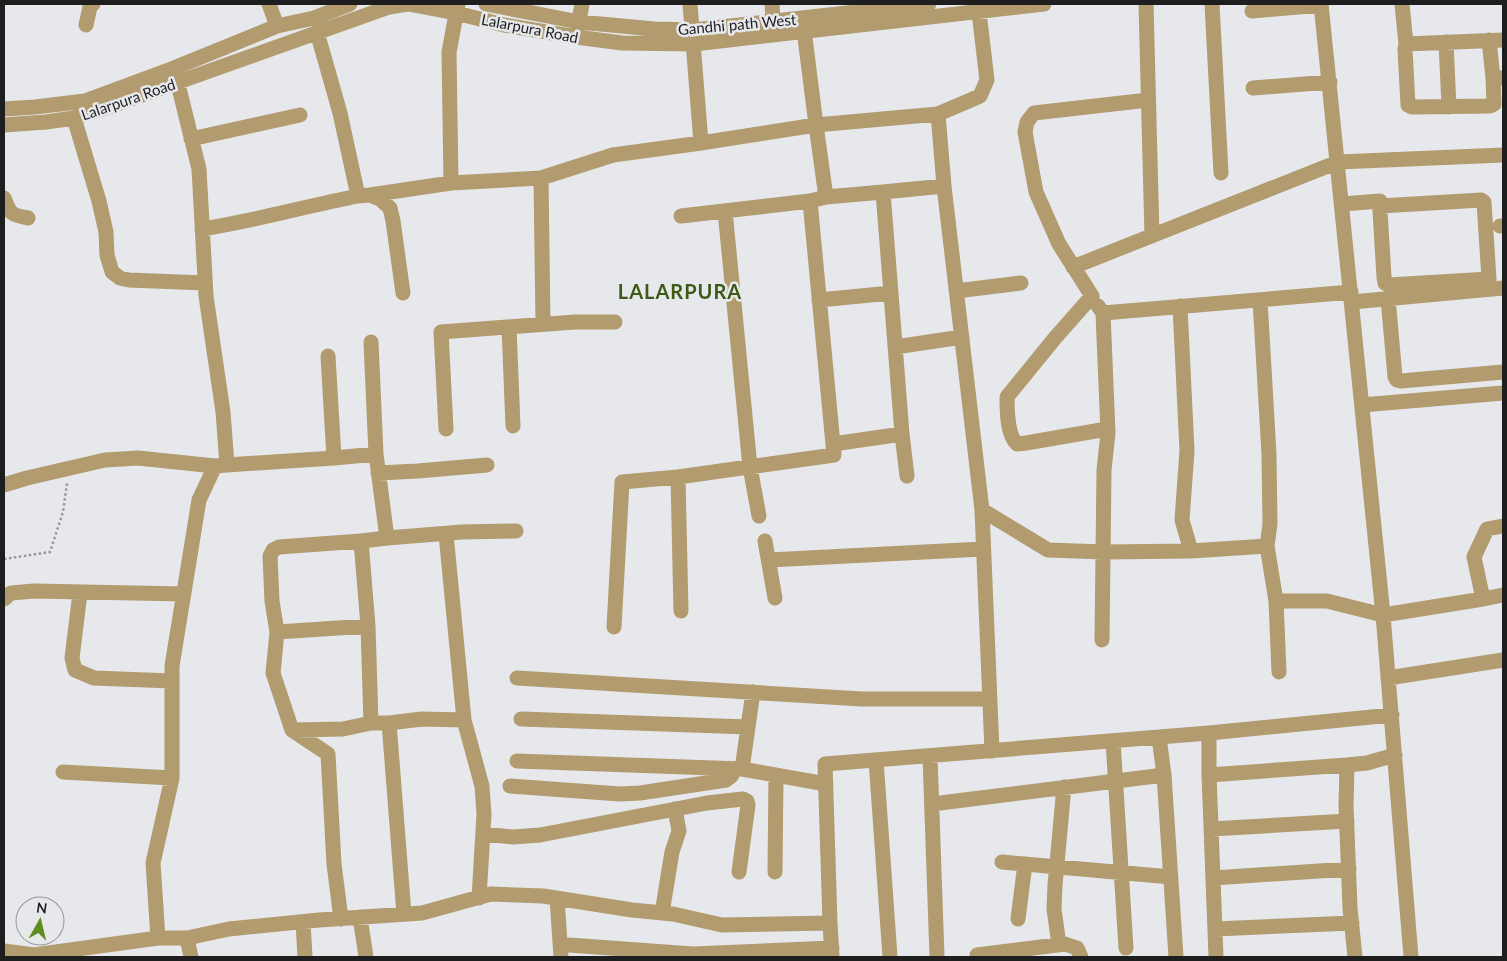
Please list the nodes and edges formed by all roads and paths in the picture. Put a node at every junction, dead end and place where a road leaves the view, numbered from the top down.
1 (93, 4) edge
2 (270, 4) edge
3 (350, 4) edge
4 (486, 4) edge
5 (582, 4) edge
6 (690, 4) edge
7 (772, 4) edge
8 (929, 4) edge
9 (1044, 4) edge
10 (1146, 4) edge
11 (1212, 4) edge
12 (1321, 4) edge
13 (1402, 4) edge
14 (457, 8) edge
15 (979, 8) edge
16 (1252, 11) dead end
17 (853, 14) edge
18 (772, 21) junction
19 (86, 24) dead end
20 (804, 25) junction
21 (277, 26) junction
22 (578, 30) junction
23 (317, 32) junction
24 (693, 37) junction
25 (1496, 40) edge
26 (1446, 42) junction
27 (1406, 44) junction
28 (176, 75) junction
29 (1498, 78) edge
30 (1330, 82) junction
31 (1253, 88) dead end
32 (1148, 100) junction
33 (1449, 107) junction
34 (4, 109) edge
35 (938, 114) junction
36 (300, 115) dead end
37 (74, 118) junction
38 (4, 125) edge
39 (816, 125) junction
40 (191, 139) junction
41 (701, 143) junction
42 (1503, 155) edge
43 (1338, 162) junction
44 (1221, 173) dead end
45 (541, 178) junction
46 (452, 183) junction
47 (944, 186) junction
48 (883, 192) junction
49 (364, 195) junction
50 (826, 196) junction
51 (4, 198) edge
52 (810, 201) junction
53 (1380, 206) junction
54 (1343, 209) junction
55 (725, 211) junction
56 (681, 216) dead end
57 (28, 218) dead end
58 (202, 229) junction
59 (1152, 236) junction
60 (1073, 267) junction
61 (205, 283) junction
62 (1021, 283) dead end
63 (1503, 288) edge
64 (956, 291) junction
65 (891, 292) junction
66 (403, 293) dead end
67 (1092, 296) junction
68 (1351, 297) junction
69 (1388, 298) junction
70 (819, 300) junction
71 (1260, 300) junction
72 (1180, 306) junction
73 (1103, 313) junction
74 (615, 322) dead end
75 (543, 324) junction
76 (509, 327) junction
77 (962, 337) junction
78 (371, 342) dead end
79 (895, 347) junction
80 (328, 356) dead end
81 (1503, 372) edge
82 (1503, 392) edge
83 (1362, 406) junction
84 (513, 426) dead end
85 (1107, 428) junction
86 (446, 429) dead end
87 (902, 434) junction
88 (833, 444) junction
89 (376, 454) junction
90 (334, 458) junction
91 (221, 465) junction
92 (487, 465) dead end
93 (750, 467) junction
94 (68, 469) junction
95 (378, 473) junction
96 (907, 476) dead end
97 (678, 477) junction
98 (4, 485) edge
99 (982, 510) junction
100 (759, 516) dead end
101 (1503, 526) edge
102 (516, 531) dead end
103 (446, 534) junction
104 (387, 538) junction
105 (361, 541) junction
106 (765, 541) dead end
107 (1267, 546) junction
108 (983, 549) junction
109 (1191, 551) junction
110 (1104, 552) junction
111 (4, 559) edge
112 (769, 560) junction
113 (80, 592) junction
114 (184, 594) junction
115 (1503, 595) edge
116 (775, 598) dead end
117 (4, 599) edge
118 (1484, 599) junction
119 (1276, 601) junction
120 (681, 611) dead end
121 (1383, 615) junction
122 (368, 626) junction
123 (614, 627) dead end
124 (277, 632) junction
125 (1102, 640) dead end
126 (1503, 660) edge
127 (1279, 672) dead end
128 (517, 678) dead end
129 (1388, 678) junction
130 (172, 680) junction
131 (753, 692) junction
132 (989, 699) junction
133 (1392, 715) junction
134 (521, 719) dead end
135 (464, 720) junction
136 (371, 723) junction
137 (389, 723) junction
138 (748, 726) junction
139 (292, 730) junction
140 (1209, 733) junction
141 (1160, 737) junction
142 (1113, 741) junction
143 (992, 750) junction
144 (930, 756) junction
145 (1395, 756) junction
146 (876, 760) junction
147 (517, 761) dead end
148 (1347, 765) junction
149 (737, 769) junction
150 (63, 772) dead end
151 (776, 775) junction
152 (1164, 775) junction
153 (1209, 775) junction
154 (172, 778) junction
155 (1116, 781) junction
156 (826, 784) junction
157 (510, 786) dead end
158 (1064, 787) junction
159 (932, 804) junction
160 (675, 810) junction
161 (1347, 821) junction
162 (1211, 829) junction
163 (483, 834) junction
164 (1002, 862) dead end
165 (1025, 864) junction
166 (1056, 866) junction
167 (1350, 869) junction
168 (739, 872) dead end
169 (775, 872) dead end
170 (1122, 872) junction
171 (1171, 877) junction
172 (1213, 878) junction
173 (479, 898) junction
174 (557, 898) junction
175 (662, 913) junction
176 (404, 914) junction
177 (360, 917) junction
178 (341, 919) junction
179 (1018, 919) dead end
180 (303, 922) junction
181 (830, 923) junction
182 (1352, 923) junction
183 (1215, 929) junction
184 (158, 938) junction
185 (187, 938) junction
186 (1059, 945) junction
187 (1126, 948) dead end
188 (4, 951) edge
189 (565, 951) edge
190 (832, 953) edge
191 (977, 955) dead end
192 (191, 957) edge
193 (305, 957) edge
194 (366, 957) edge
195 (890, 957) edge
196 (937, 957) edge
197 (1080, 957) edge
198 (1176, 957) edge
199 (1216, 957) edge
200 (1355, 957) edge
201 (1412, 957) edge

1 - 19 street
2 - 21 street
3 - 21 street
4 - 22 street, Gandhi path West
5 - 22 street
6 - 24 street
7 - 18 street
8 - 17 street, Gandhi path West
9 - 15 street
10 - 32 street
11 - 44 street
12 - 16 street
12 - 30 street
13 - 27 street
14 - 22 street, Lalarpura Road
14 - 23 street, Lalarpura Road
14 - 46 street
15 - 17 street
15 - 35 street
17 - 20 street, Gandhi path West
18 - 20 street, Gandhi path West
18 - 24 street, Gandhi path West
20 - 24 street
20 - 39 street
21 - 28 street
22 - 24 street, Gandhi path West
23 - 28 street, Lalarpura Road
23 - 49 street
24 - 41 street
25 - 26 street
25 - 29 street
26 - 27 street
26 - 33 street
27 - 33 street
28 - 34 street
28 - 37 street, Lalarpura Road
28 - 40 street
29 - 33 street
30 - 31 street
30 - 43 street
32 - 59 street
32 - 60 street
35 - 39 street
35 - 47 street
36 - 40 street
37 - 38 street, Lalarpura Road
37 - 61 street
39 - 41 street
39 - 50 street
40 - 58 street
41 - 45 street
42 - 43 street
43 - 54 street
43 - 59 street
45 - 46 street
45 - 75 street
46 - 49 street
47 - 48 street
47 - 64 street
48 - 50 street
48 - 65 street
49 - 58 street
49 - 66 street
50 - 52 street
51 - 57 street
52 - 55 street
52 - 70 street
53 - 53 street
53 - 54 street
54 - 68 street
55 - 56 street
55 - 93 street
58 - 61 street
59 - 60 street
60 - 67 street
61 - 91 street
62 - 64 street
63 - 69 street
64 - 77 street
65 - 70 street
65 - 79 street
67 - 73 street
67 - 85 street
68 - 69 street
68 - 71 street
68 - 83 street
69 - 81 street
70 - 88 street
71 - 72 street
71 - 107 street
72 - 73 street
72 - 109 street
73 - 85 street
74 - 75 street
75 - 76 street
76 - 84 street
76 - 86 street
77 - 79 street
77 - 99 street
78 - 89 street
79 - 87 street
80 - 90 street
82 - 83 street
83 - 121 street
85 - 110 street
87 - 88 street
87 - 96 street
88 - 93 street
89 - 90 street
89 - 95 street
90 - 91 street
91 - 94 street
91 - 114 street
92 - 95 street
93 - 97 street
93 - 100 street
94 - 98 street
94 - 111 path
95 - 104 street
97 - 120 street
97 - 123 street
99 - 108 street
99 - 110 street
101 - 118 street
102 - 103 street
103 - 104 street
103 - 135 street
104 - 105 street
105 - 122 street
105 - 124 street
106 - 112 street
107 - 109 street
107 - 119 street
108 - 112 street
108 - 132 street
109 - 110 street
110 - 125 street
112 - 116 street
113 - 114 street
113 - 117 street
113 - 130 street
114 - 130 street
115 - 118 street
118 - 121 street
119 - 121 street
119 - 127 street
121 - 129 street
122 - 124 street
122 - 136 street
124 - 139 street
126 - 129 street
128 - 131 street
129 - 133 street
130 - 154 street
131 - 132 street
131 - 138 street
132 - 143 street
133 - 140 street
133 - 145 street
134 - 138 street
135 - 137 street
135 - 163 street
136 - 137 street
136 - 139 street
137 - 176 street
138 - 149 street
139 - 178 street
140 - 141 street
140 - 153 street
141 - 142 street
141 - 152 street
142 - 143 street
142 - 155 street
143 - 144 street
144 - 146 street
144 - 159 street
145 - 148 street
145 - 201 street
146 - 156 street
146 - 195 street
147 - 149 street
148 - 153 street
148 - 161 street
149 - 151 street
149 - 157 street
150 - 154 street
151 - 156 street
151 - 169 street
152 - 155 street
152 - 171 street
153 - 162 street
154 - 184 street
155 - 158 street
155 - 170 street
156 - 181 street
158 - 159 street
158 - 166 street
159 - 196 street
160 - 163 street
160 - 168 street
160 - 175 street
161 - 162 street
161 - 167 street
162 - 172 street
163 - 173 street
164 - 165 street
165 - 166 street
165 - 179 street
166 - 170 street
166 - 186 street
167 - 172 street
167 - 182 street
170 - 171 street
170 - 187 street
171 - 198 street
172 - 183 street
173 - 174 street
173 - 176 street
174 - 175 street
174 - 189 street
175 - 181 street
176 - 177 street
177 - 178 street
177 - 194 street
178 - 180 street
180 - 185 street
180 - 193 street
181 - 190 street
182 - 183 street
182 - 200 street
183 - 199 street
184 - 185 street
184 - 188 street
185 - 192 street
186 - 191 street
186 - 197 street
189 - 190 street

